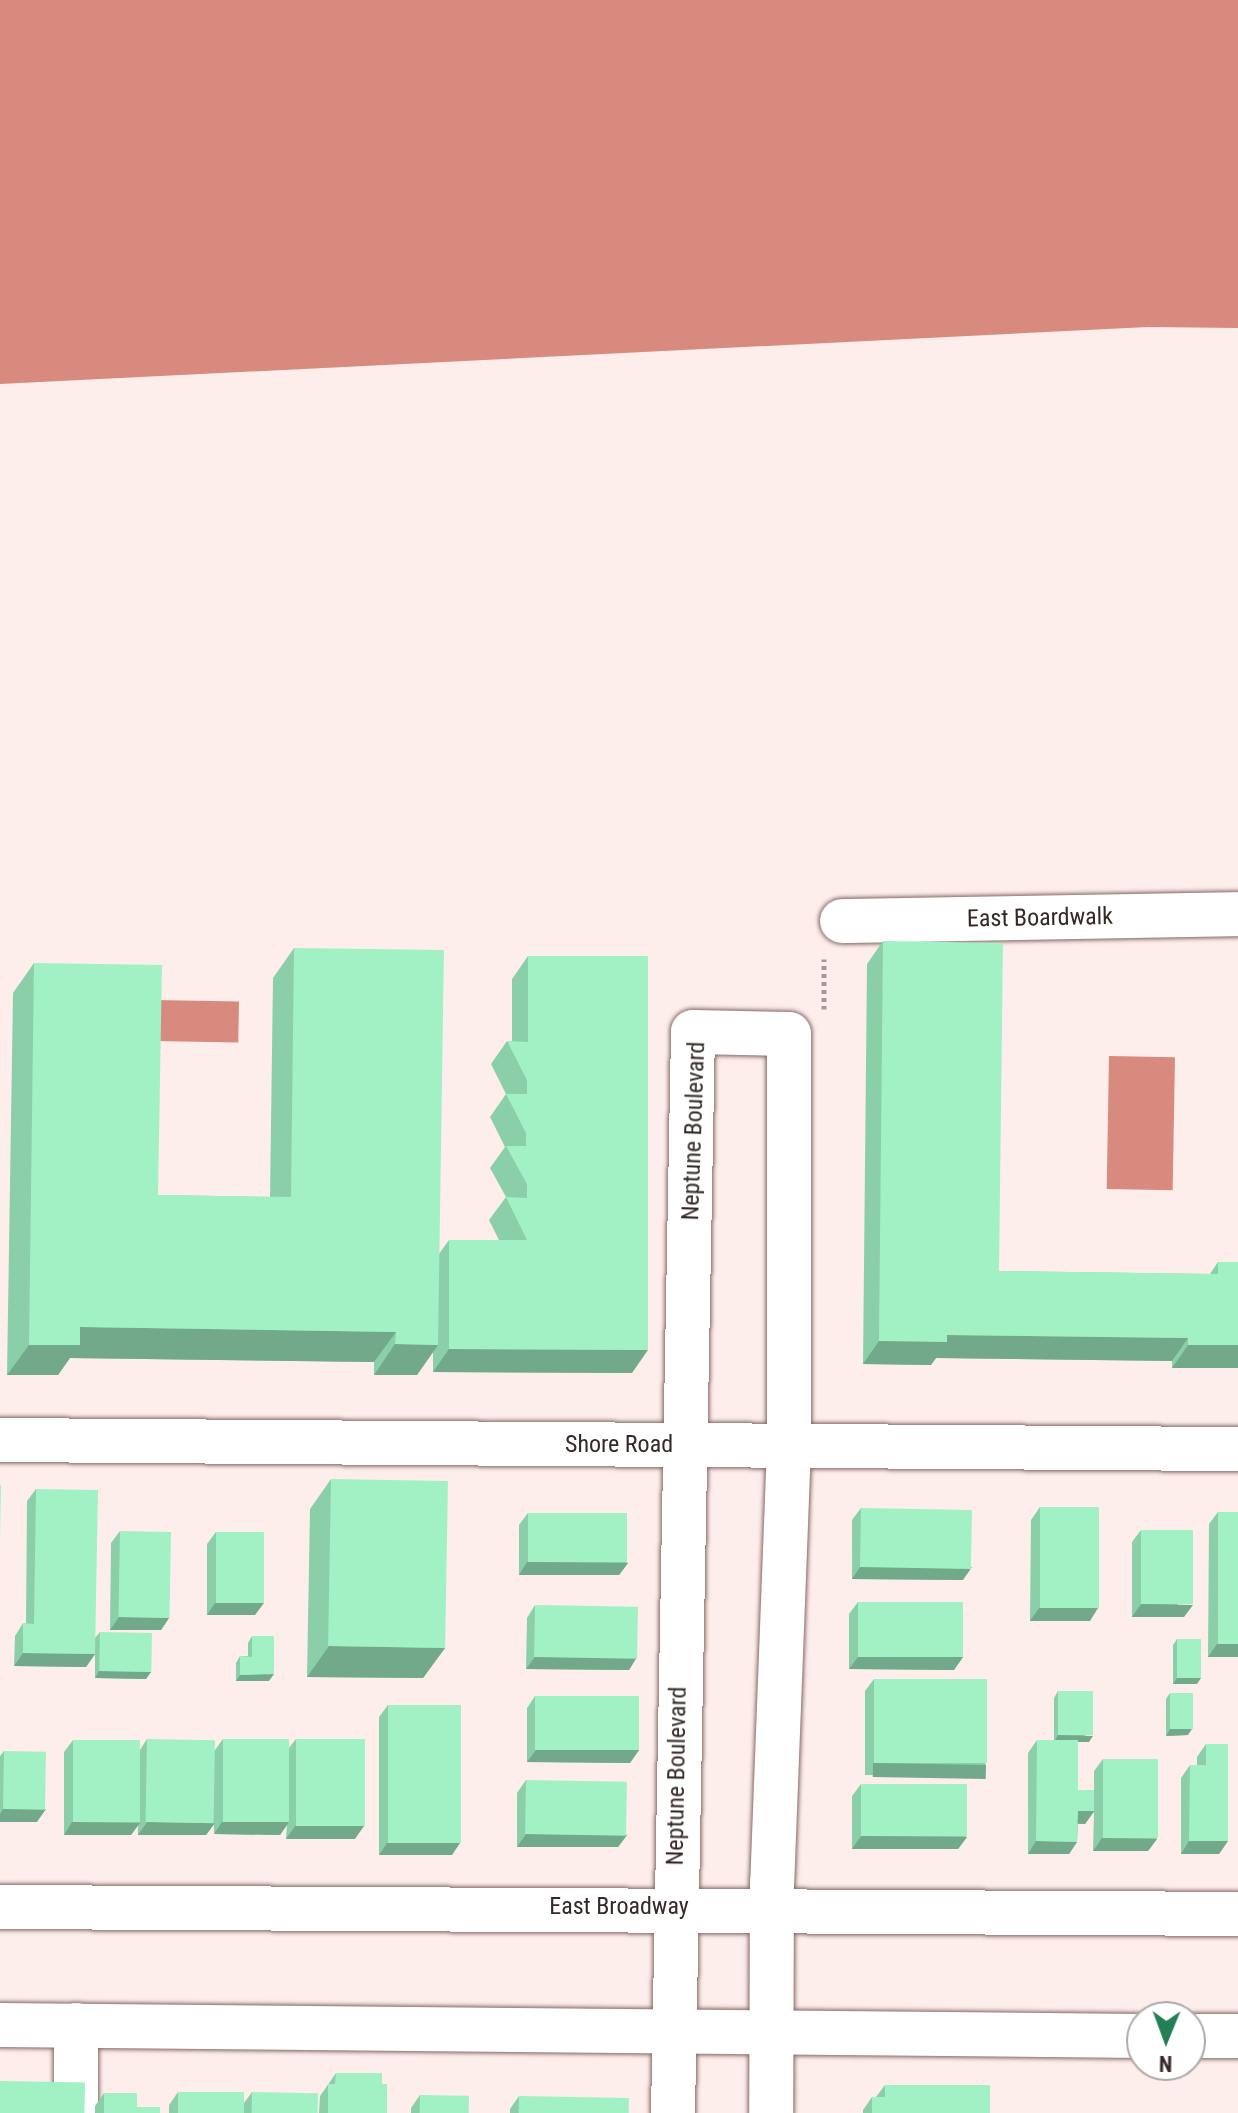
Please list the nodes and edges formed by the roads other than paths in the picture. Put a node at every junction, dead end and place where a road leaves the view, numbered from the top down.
1 (1238, 914) edge
2 (842, 921) dead end
3 (0, 1440) edge
4 (684, 1445) junction
5 (789, 1446) junction
6 (1238, 1449) edge
7 (0, 1907) edge
8 (675, 1908) junction
9 (772, 1908) junction
10 (1238, 1914) edge
11 (0, 2025) edge
12 (76, 2025) junction
13 (674, 2035) junction
14 (771, 2035) junction
15 (1126, 2036) edge
16 (1206, 2036) edge
17 (1238, 2036) edge
18 (76, 2113) edge
19 (673, 2113) edge
20 (771, 2113) edge

1 - 2 street, East Boardwalk
3 - 4 street, Shore Road
4 - 5 street, Shore Road
4 - 5 street, Neptune Boulevard
4 - 8 street, Neptune Boulevard
5 - 6 street, Shore Road
5 - 9 street, Neptune Boulevard
7 - 8 street, East Broadway
8 - 9 street, East Broadway
8 - 13 street, Neptune Boulevard
9 - 10 street, East Broadway
9 - 14 street, Neptune Boulevard
11 - 12 street
12 - 13 street
12 - 18 street
13 - 14 street
13 - 19 street, Neptune Boulevard
14 - 15 street
14 - 20 street, Neptune Boulevard
16 - 17 street

